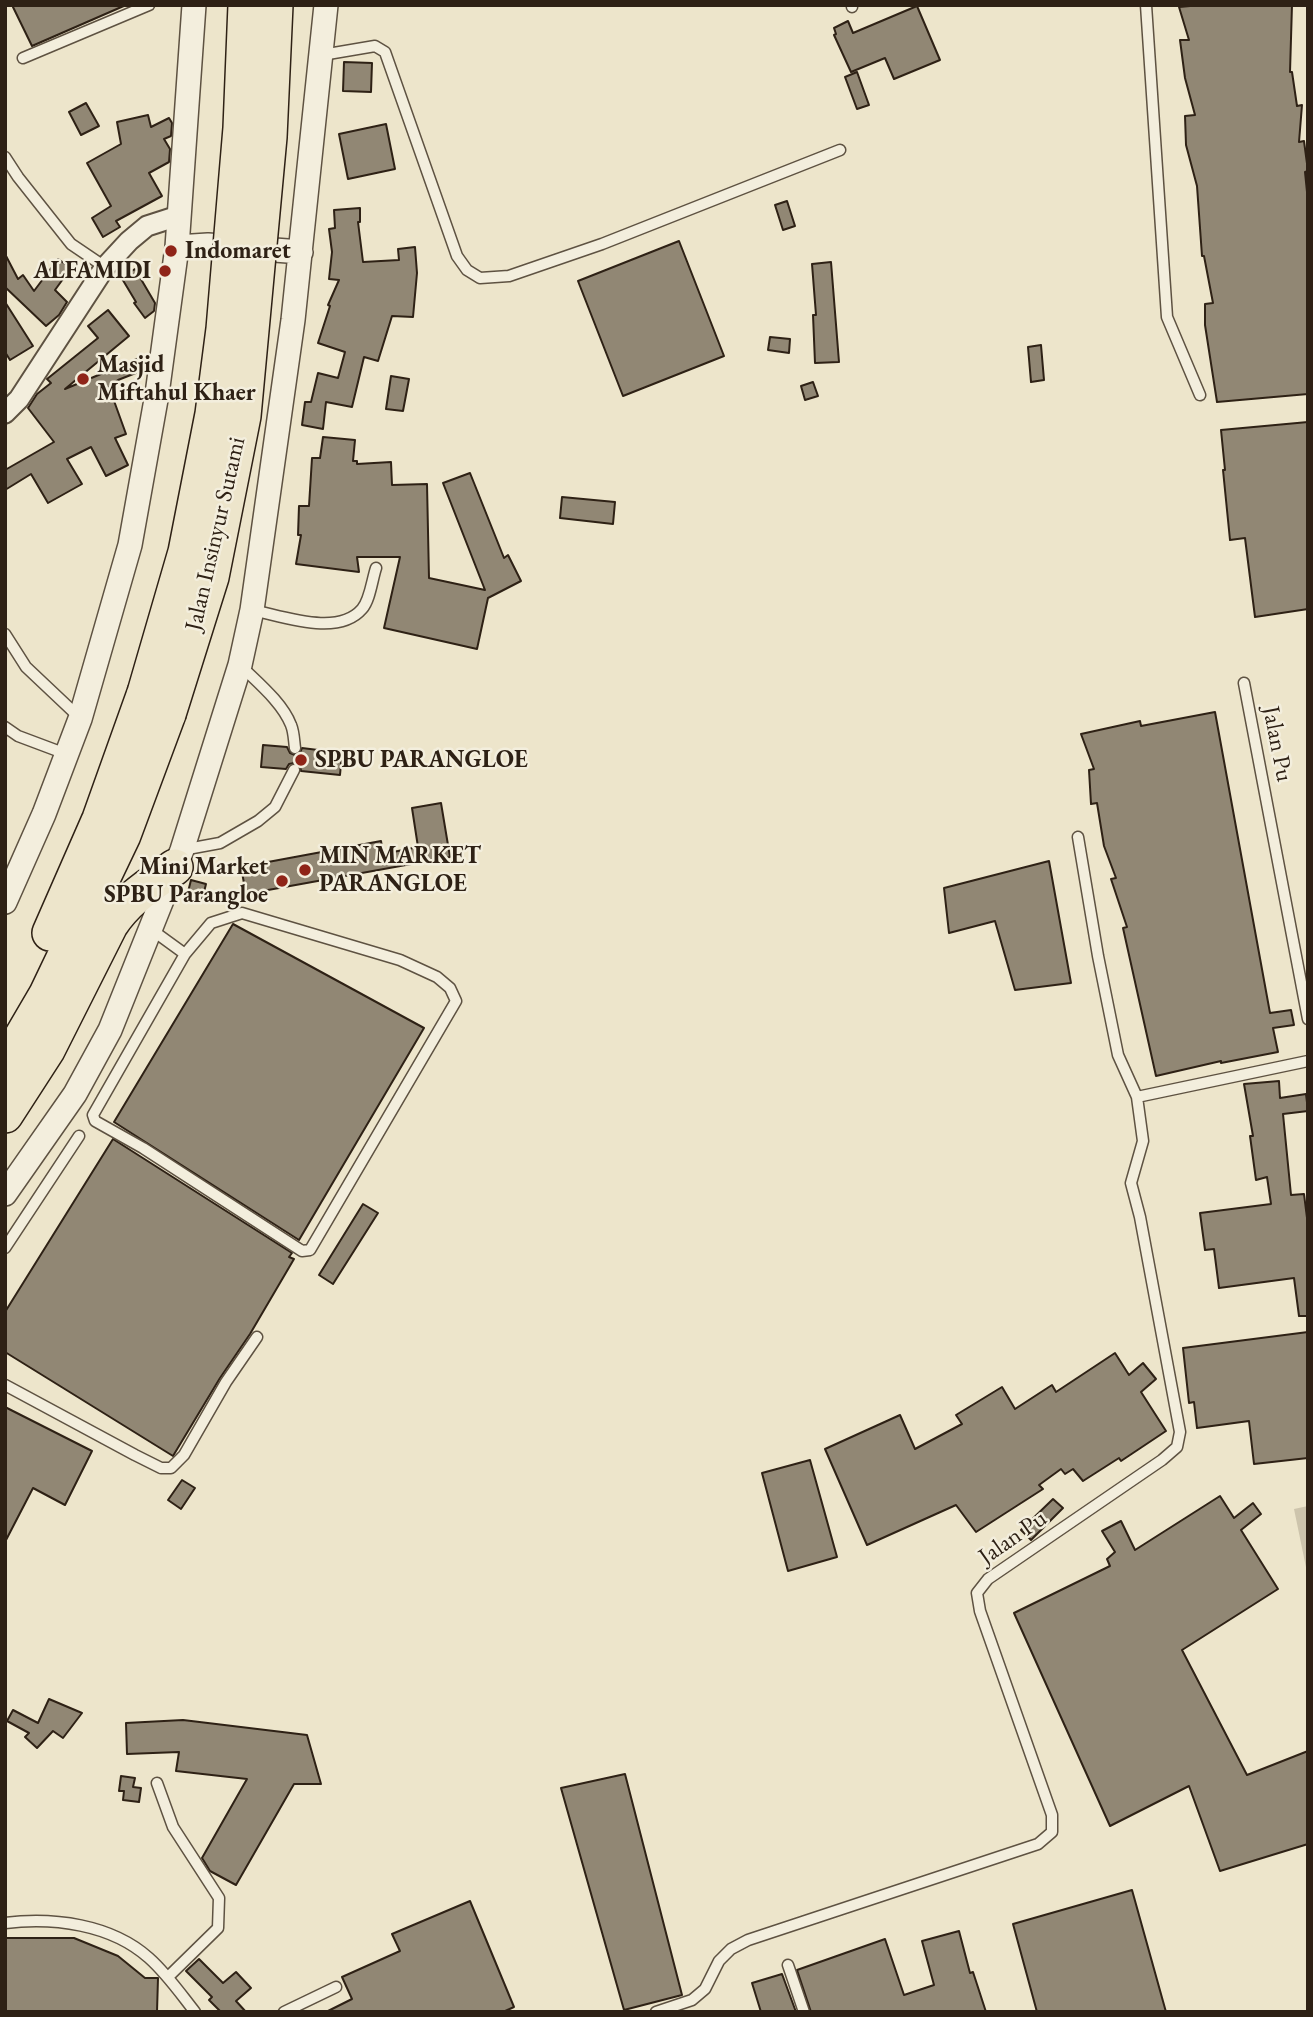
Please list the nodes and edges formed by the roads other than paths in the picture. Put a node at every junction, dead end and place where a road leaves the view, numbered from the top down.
1 (149, 5) edge
2 (194, 5) edge
3 (246, 5) edge
4 (275, 5) edge
5 (326, 5) edge
6 (1146, 5) edge
7 (321, 55) junction
8 (23, 58) dead end
9 (840, 150) dead end
10 (5, 157) edge
11 (178, 216) junction
12 (177, 247) junction
13 (301, 252) junction
14 (105, 267) junction
15 (1200, 395) dead end
16 (5, 413) edge
17 (376, 568) dead end
18 (252, 610) junction
19 (5, 634) edge
20 (240, 665) junction
21 (1244, 683) dead end
22 (157, 704) junction
23 (80, 719) junction
24 (5, 727) edge
25 (295, 748) dead end
26 (66, 755) junction
27 (294, 770) dead end
28 (1078, 837) dead end
29 (179, 858) junction
30 (5, 902) edge
31 (152, 930) junction
32 (184, 954) junction
33 (1308, 1019) edge
34 (5, 1020) edge
35 (1308, 1061) edge
36 (5, 1066) edge
37 (1137, 1097) junction
38 (5, 1115) edge
39 (79, 1136) dead end
40 (5, 1194) edge
41 (5, 1248) edge
42 (257, 1337) dead end
43 (5, 1385) edge
44 (157, 1783) dead end
45 (5, 1923) edge
46 (788, 1965) dead end
47 (168, 1977) junction
48 (336, 1987) dead end
49 (195, 2012) edge
50 (284, 2012) edge
51 (656, 2012) edge
52 (804, 2012) edge

1 - 8 lane
2 - 11 street
3 - 22 highway, Jalan Insinyur Sutami, bridge
4 - 22 highway, Jalan Insinyur Sutami, bridge
5 - 7 street
6 - 15 lane
7 - 9 lane
7 - 13 street
10 - 14 lane
11 - 12 street
11 - 14 street
12 - 13 street
12 - 23 street
13 - 18 street
14 - 16 street
17 - 18 lane
18 - 20 street
19 - 23 lane
20 - 25 lane
20 - 29 street
21 - 33 lane, Jalan Pu
22 - 34 highway, Jalan Insinyur Sutami
22 - 36 highway, Jalan Insinyur Sutami
23 - 26 street
24 - 26 lane
26 - 30 street
27 - 29 lane
28 - 37 lane
29 - 31 street
29 - 38 highway
31 - 32 lane
31 - 40 street
32 - 32 lane
35 - 37 lane
37 - 51 lane, Jalan Pu
39 - 41 lane
42 - 43 lane
44 - 47 lane
45 - 47 lane
46 - 52 lane
47 - 49 lane
48 - 50 lane

